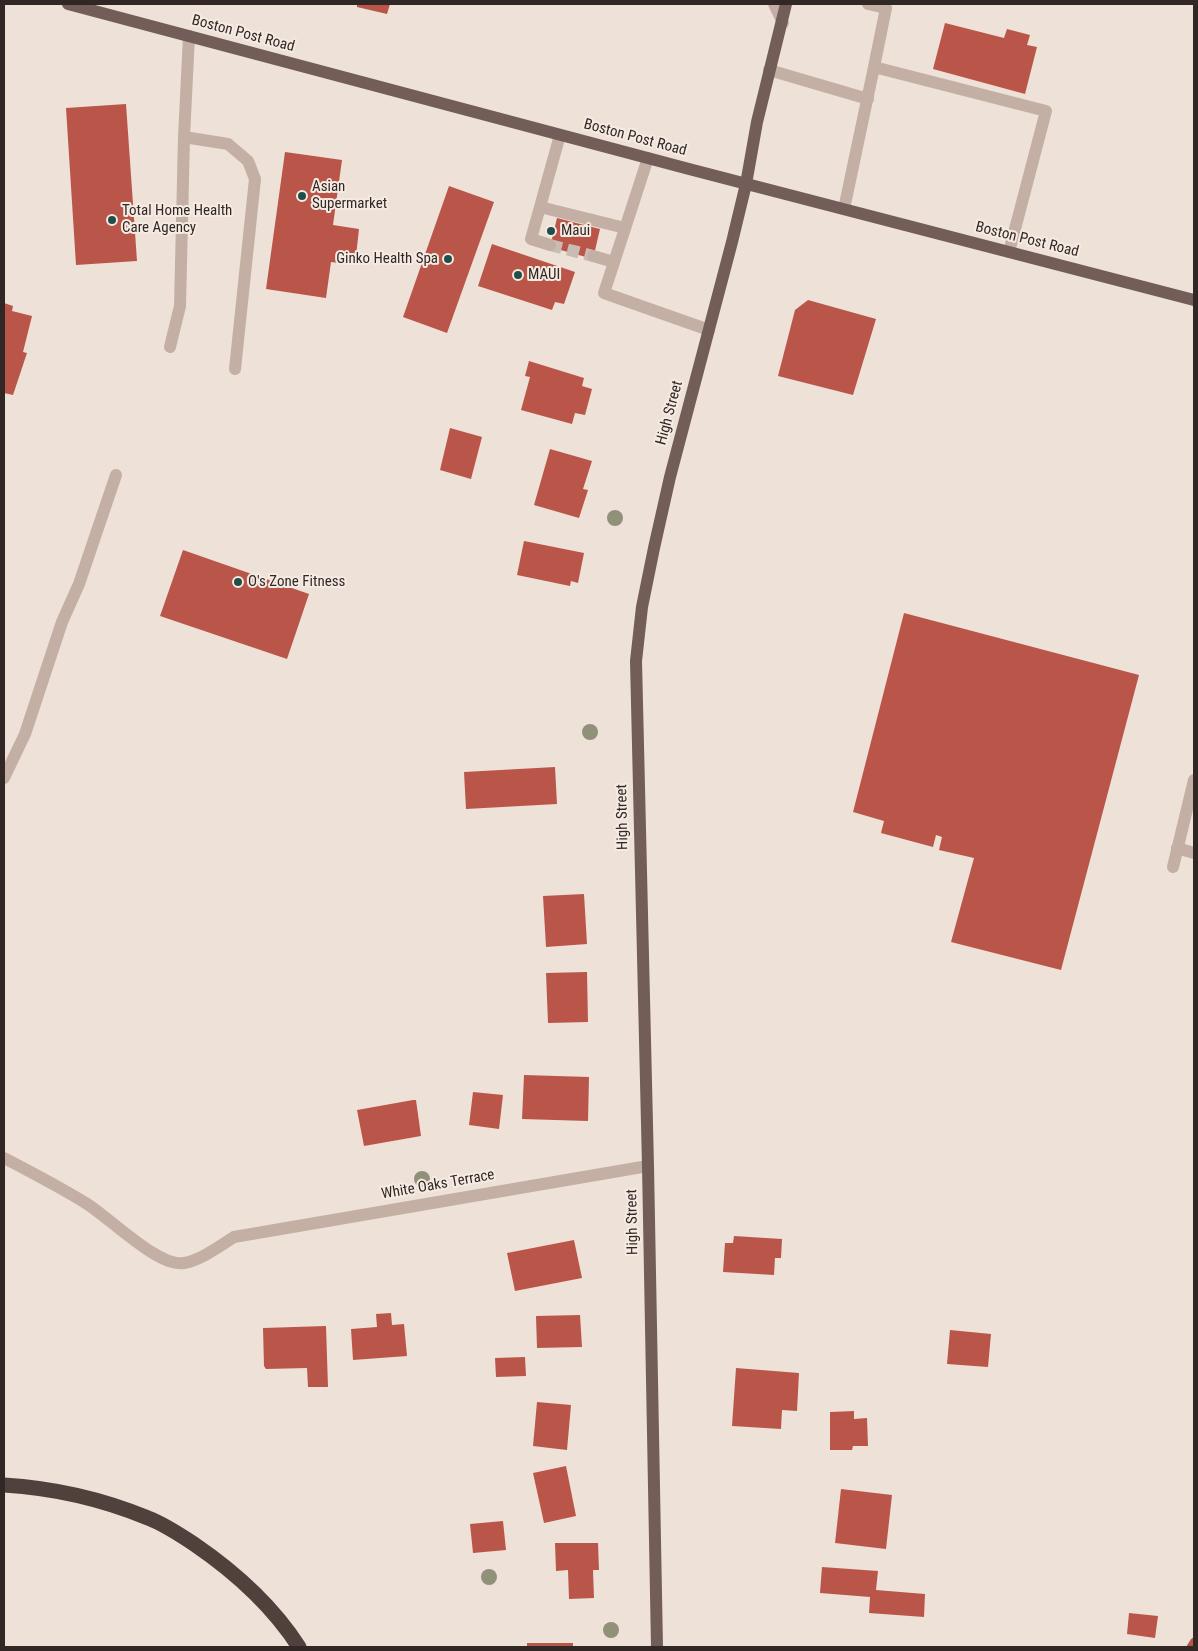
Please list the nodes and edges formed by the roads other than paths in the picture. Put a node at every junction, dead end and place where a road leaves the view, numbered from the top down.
1 (68, 4) edge
2 (774, 4) edge
3 (786, 4) edge
4 (868, 4) edge
5 (783, 23) junction
6 (189, 36) junction
7 (874, 66) junction
8 (770, 70) junction
9 (868, 99) junction
10 (560, 134) junction
11 (184, 138) junction
12 (648, 158) junction
13 (746, 184) junction
14 (540, 207) junction
15 (844, 210) junction
16 (625, 228) junction
17 (550, 245) tunnel mouth
18 (1009, 252) junction
19 (593, 256) tunnel mouth
20 (614, 262) junction
21 (1194, 300) edge
22 (709, 330) junction
23 (170, 347) dead end
24 (235, 369) dead end
25 (116, 475) dead end
26 (4, 778) edge
27 (1194, 780) edge
28 (1177, 848) junction
29 (1194, 853) edge
30 (1172, 867) dead end
31 (4, 1158) edge
32 (648, 1166) junction
33 (4, 1485) edge
34 (299, 1647) edge
35 (657, 1647) edge

1 - 6 main road, Boston Post Road
2 - 5 street
3 - 5 main road, High Street
4 - 7 street
5 - 8 main road, High Street
6 - 10 main road, Boston Post Road
6 - 11 street
7 - 9 street
7 - 18 street
8 - 9 street
8 - 13 main road, High Street
9 - 15 street
10 - 12 main road, Boston Post Road
10 - 14 street
11 - 23 street
11 - 24 street
12 - 13 main road, Boston Post Road
12 - 16 street
13 - 15 main road, Boston Post Road
13 - 22 main road, High Street
14 - 16 street
14 - 17 street
15 - 18 main road, Boston Post Road
16 - 20 street
18 - 21 main road, Boston Post Road
19 - 20 street
20 - 22 street
22 - 32 main road, High Street
25 - 26 street
27 - 28 street
28 - 29 street
28 - 30 street
31 - 32 street, White Oaks Terrace
32 - 35 main road, High Street
33 - 34 highway

